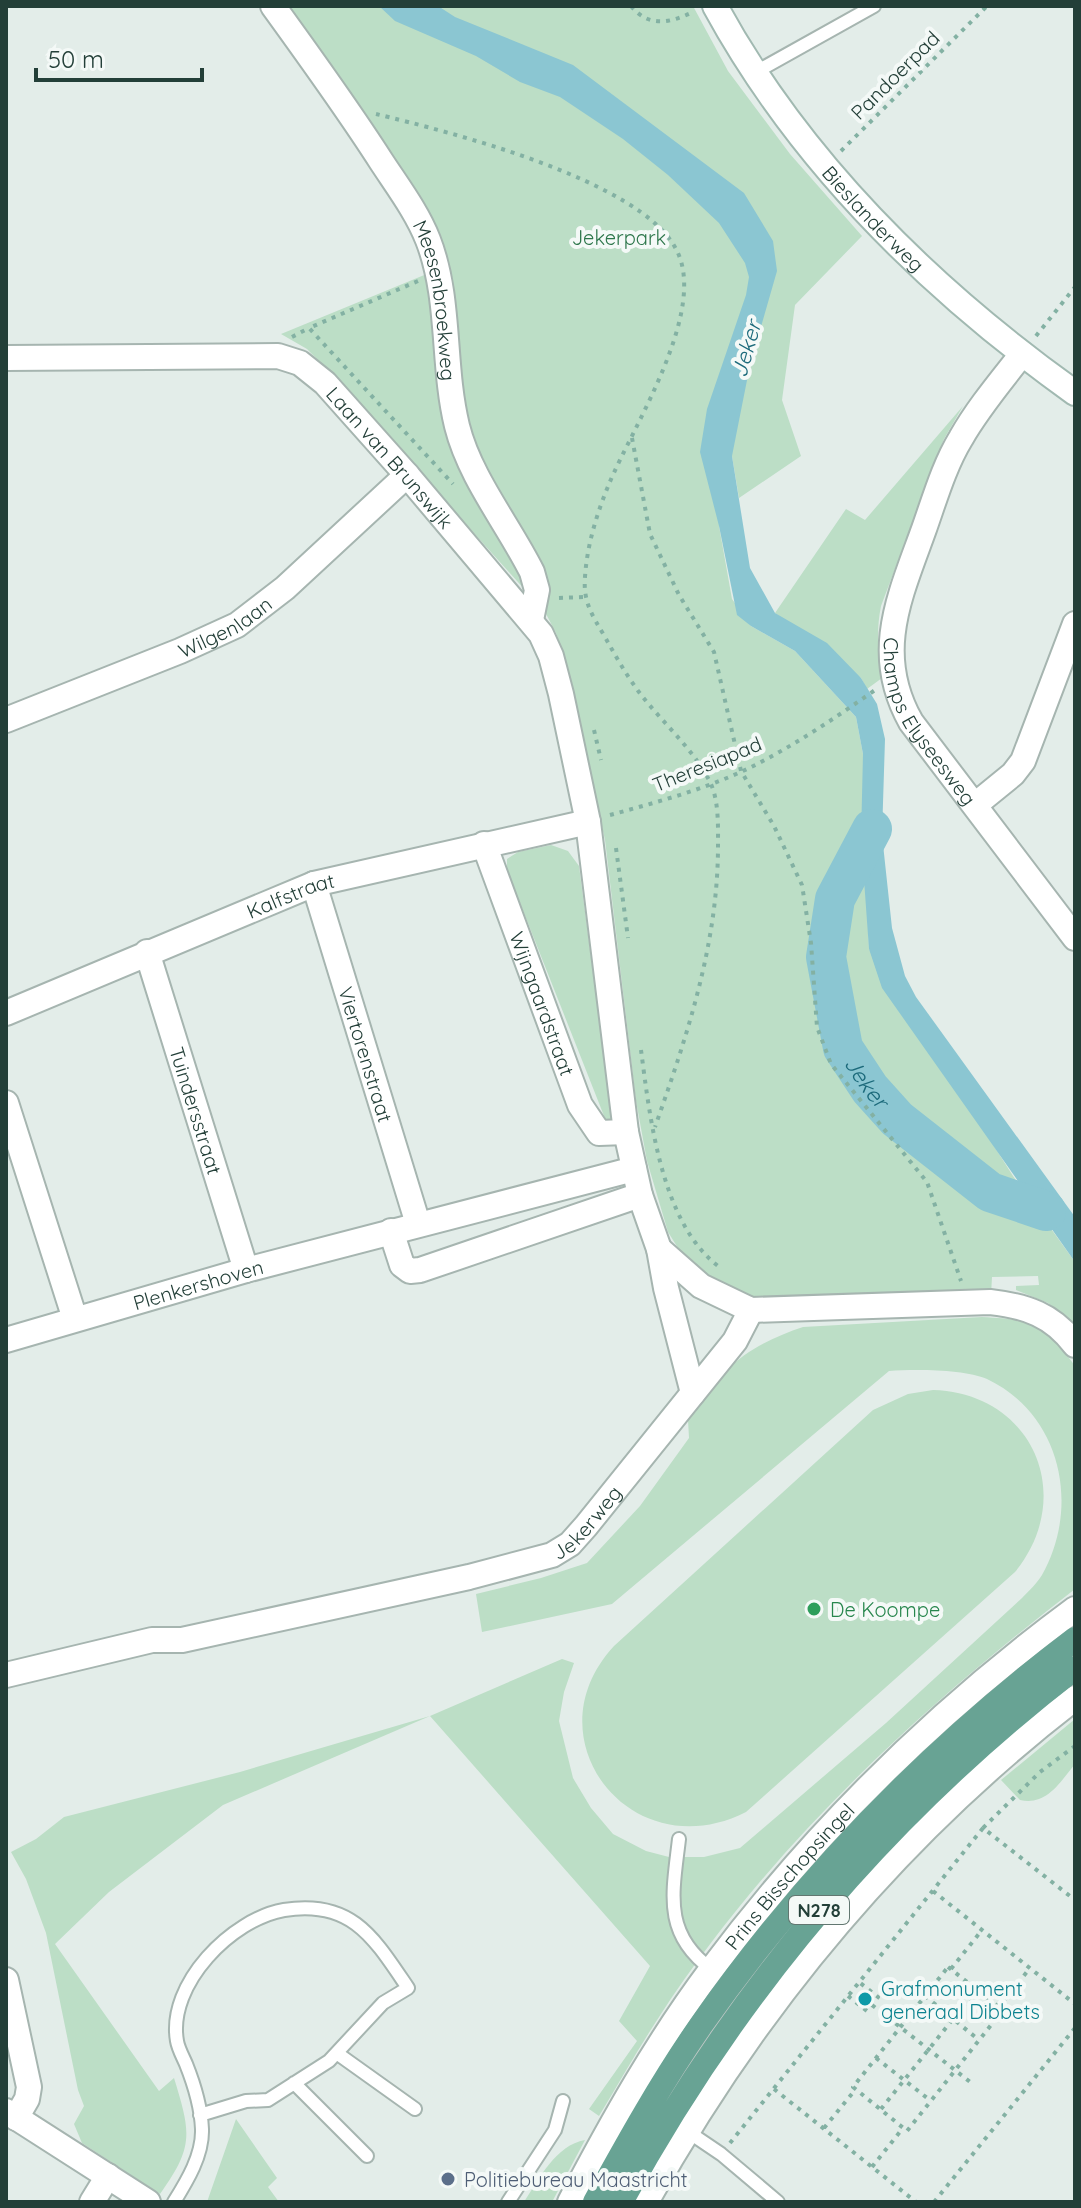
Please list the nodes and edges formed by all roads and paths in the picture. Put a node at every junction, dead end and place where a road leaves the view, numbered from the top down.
1 (273, 6) edge
2 (631, 6) edge
3 (688, 6) edge
4 (874, 6) edge
5 (987, 6) edge
6 (703, 9) edge
7 (754, 73) junction
8 (349, 111) junction
9 (825, 166) junction
10 (438, 272) junction
11 (1075, 287) edge
12 (1022, 354) junction
13 (6, 358) edge
14 (1075, 393) edge
15 (631, 437) junction
16 (407, 475) junction
17 (453, 484) dead end
18 (531, 620) junction
19 (1075, 624) edge
20 (880, 686) dead end
21 (591, 718) dead end
22 (6, 720) edge
23 (741, 771) junction
24 (603, 772) dead end
25 (711, 783) junction
26 (975, 805) junction
27 (588, 822) junction
28 (484, 844) junction
29 (616, 846) dead end
30 (314, 884) junction
31 (1075, 938) edge
32 (629, 949) dead end
33 (147, 952) junction
34 (6, 1013) edge
35 (640, 1036) dead end
36 (6, 1103) edge
37 (655, 1130) junction
38 (626, 1132) junction
39 (634, 1169) junction
40 (640, 1195) junction
41 (418, 1224) junction
42 (391, 1231) junction
43 (659, 1249) junction
44 (246, 1270) junction
45 (724, 1270) dead end
46 (962, 1284) dead end
47 (751, 1310) junction
48 (75, 1319) junction
49 (6, 1340) edge
50 (1075, 1345) edge
51 (693, 1393) junction
52 (1075, 1609) edge
53 (1075, 1639) edge
54 (1075, 1668) edge
55 (6, 1675) edge
56 (1075, 1698) edge
57 (1075, 1746) edge
58 (983, 1828) junction
59 (679, 1839) dead end
60 (933, 1891) junction
61 (1075, 1900) edge
62 (982, 1930) junction
63 (1030, 1968) junction
64 (711, 1969) junction
65 (951, 1969) junction
66 (6, 1980) edge
67 (859, 1982) junction
68 (977, 1989) junction
69 (848, 1996) junction
70 (925, 1996) junction
71 (1075, 2004) edge
72 (872, 2005) junction
73 (999, 2007) junction
74 (953, 2019) junction
75 (900, 2027) junction
76 (1075, 2028) edge
77 (979, 2040) junction
78 (928, 2049) junction
79 (338, 2054) junction
80 (876, 2058) junction
81 (955, 2070) junction
82 (904, 2080) junction
83 (294, 2083) junction
84 (974, 2085) dead end
85 (774, 2089) junction
86 (855, 2089) junction
87 (563, 2101) dead end
88 (931, 2101) junction
89 (415, 2109) dead end
90 (880, 2110) junction
91 (11, 2114) edge
92 (200, 2115) junction
93 (824, 2128) junction
94 (903, 2128) junction
95 (687, 2131) junction
96 (721, 2154) junction
97 (367, 2156) dead end
98 (872, 2167) junction
99 (108, 2176) junction
100 (92, 2202) edge
101 (148, 2202) edge
102 (174, 2202) edge
103 (508, 2202) edge
104 (570, 2202) edge
105 (595, 2202) edge
106 (621, 2202) edge
107 (646, 2202) edge
108 (778, 2202) edge
109 (916, 2202) edge
110 (934, 2202) edge

1 - 8 street, Meesenbroekweg
2 - 6 path
3 - 6 path
4 - 7 lane
5 - 9 path, Pandoerpad
6 - 7 street, Bieslanderweg
7 - 9 street, Bieslanderweg
8 - 10 street, Meesenbroekweg
8 - 15 path
9 - 12 street, Bieslanderweg
10 - 17 path
10 - 18 street, Meesenbroekweg
11 - 12 path
12 - 14 street, Bieslanderweg
12 - 26 street, Champs Elyseesweg
13 - 16 street, Laan van Brunswijk
15 - 23 path
15 - 25 path
16 - 18 street, Laan van Brunswijk
16 - 22 street, Wilgenlaan
18 - 27 street, Laan van Brunswijk
19 - 26 street
20 - 23 path, Theresiapad
21 - 24 path
23 - 25 path, Theresiapad
23 - 46 path
25 - 27 path, Theresiapad
25 - 37 path
26 - 31 street, Champs Elyseesweg
27 - 28 street, Kalfstraat
27 - 38 street
28 - 30 street, Kalfstraat
28 - 38 street, Wijngaardstraat
29 - 32 path
30 - 33 street, Kalfstraat
30 - 41 street, Viertorenstraat
33 - 34 street, Kalfstraat
33 - 44 street, Tuindersstraat
35 - 37 path
36 - 48 street
37 - 45 path
38 - 39 street
39 - 40 street
39 - 41 street, Plenkershoven
40 - 42 street
40 - 43 street
41 - 42 street, Plenkershoven
42 - 44 street, Plenkershoven
43 - 47 street
43 - 51 street
44 - 48 street, Plenkershoven
47 - 50 street
47 - 51 street, Jekerweg
48 - 49 street, Plenkershoven
51 - 55 street, Jekerweg
52 - 64 street, Prins Bisschopsingel
53 - 105 main road, Prins Bisschopsingel / N278
54 - 106 main road, N278
56 - 95 street
57 - 58 path
58 - 60 path
58 - 61 path
59 - 64 lane
60 - 62 path
60 - 67 path
62 - 63 path
62 - 65 path
63 - 71 path
63 - 73 path
64 - 104 street, Prins Bisschopsingel
65 - 68 path
65 - 70 path
66 - 91 street
67 - 69 path
67 - 72 path
68 - 73 path
68 - 74 path
69 - 72 path
69 - 85 path
70 - 74 path
70 - 75 path
72 - 75 path
73 - 77 path
74 - 77 path
74 - 78 path
75 - 78 path
75 - 80 path
76 - 110 path
77 - 81 path
78 - 81 path
78 - 82 path
79 - 83 lane
79 - 89 lane
79 - 92 lane
80 - 82 path
80 - 86 path
81 - 84 path
81 - 88 path
82 - 88 path
82 - 90 path
83 - 92 lane
83 - 97 lane
85 - 93 path
85 - 96 path
86 - 90 path
86 - 93 path
87 - 103 lane
88 - 94 path
90 - 94 path
91 - 99 street
92 - 102 lane
93 - 98 path
94 - 98 path
95 - 96 lane
95 - 107 street
96 - 108 lane
98 - 109 path
99 - 100 street
99 - 101 street

